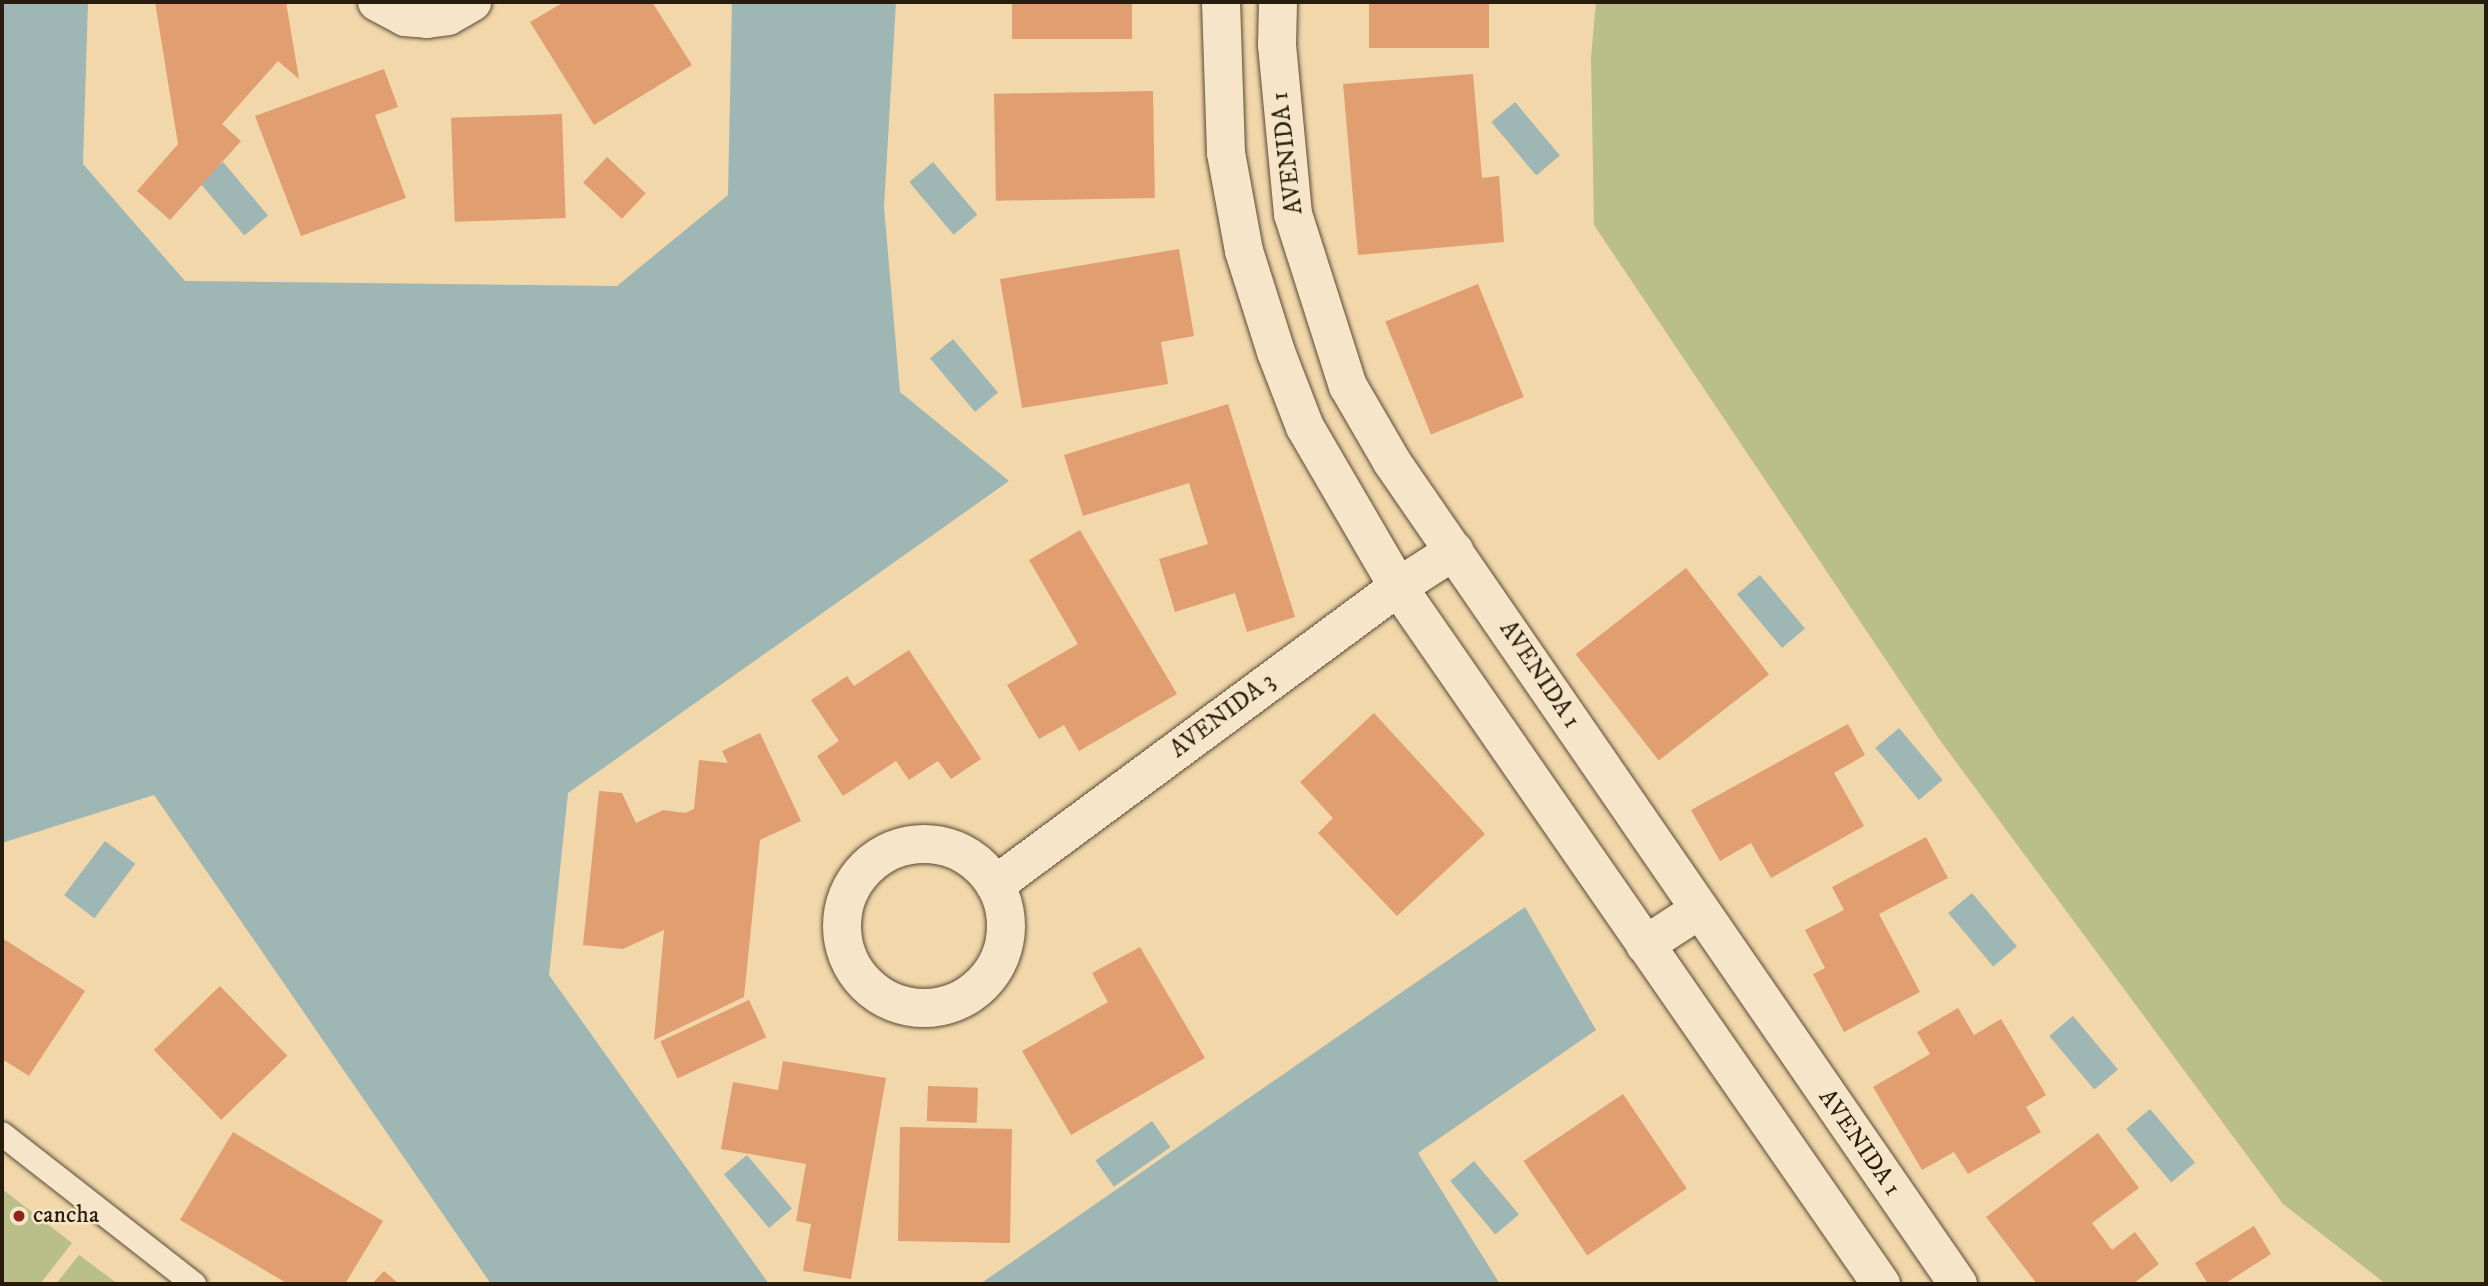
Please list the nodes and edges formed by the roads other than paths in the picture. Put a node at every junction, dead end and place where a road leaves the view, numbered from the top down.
1 (377, 2) edge
2 (472, 2) edge
3 (1221, 2) edge
4 (1278, 2) edge
5 (1454, 551) junction
6 (1398, 587) junction
7 (995, 885) junction
8 (1699, 910) junction
9 (1645, 945) junction
10 (2, 1133) edge
11 (194, 1284) edge
12 (1881, 1284) edge
13 (1958, 1284) edge

1 - 2 street
3 - 6 street
4 - 5 street, AVENIDA 1
5 - 6 street, AVENIDA 3
5 - 8 street, AVENIDA 1
6 - 7 street, AVENIDA 3
6 - 9 street
7 - 7 street
8 - 9 street
8 - 13 street, AVENIDA 1
9 - 12 street
10 - 11 lane

